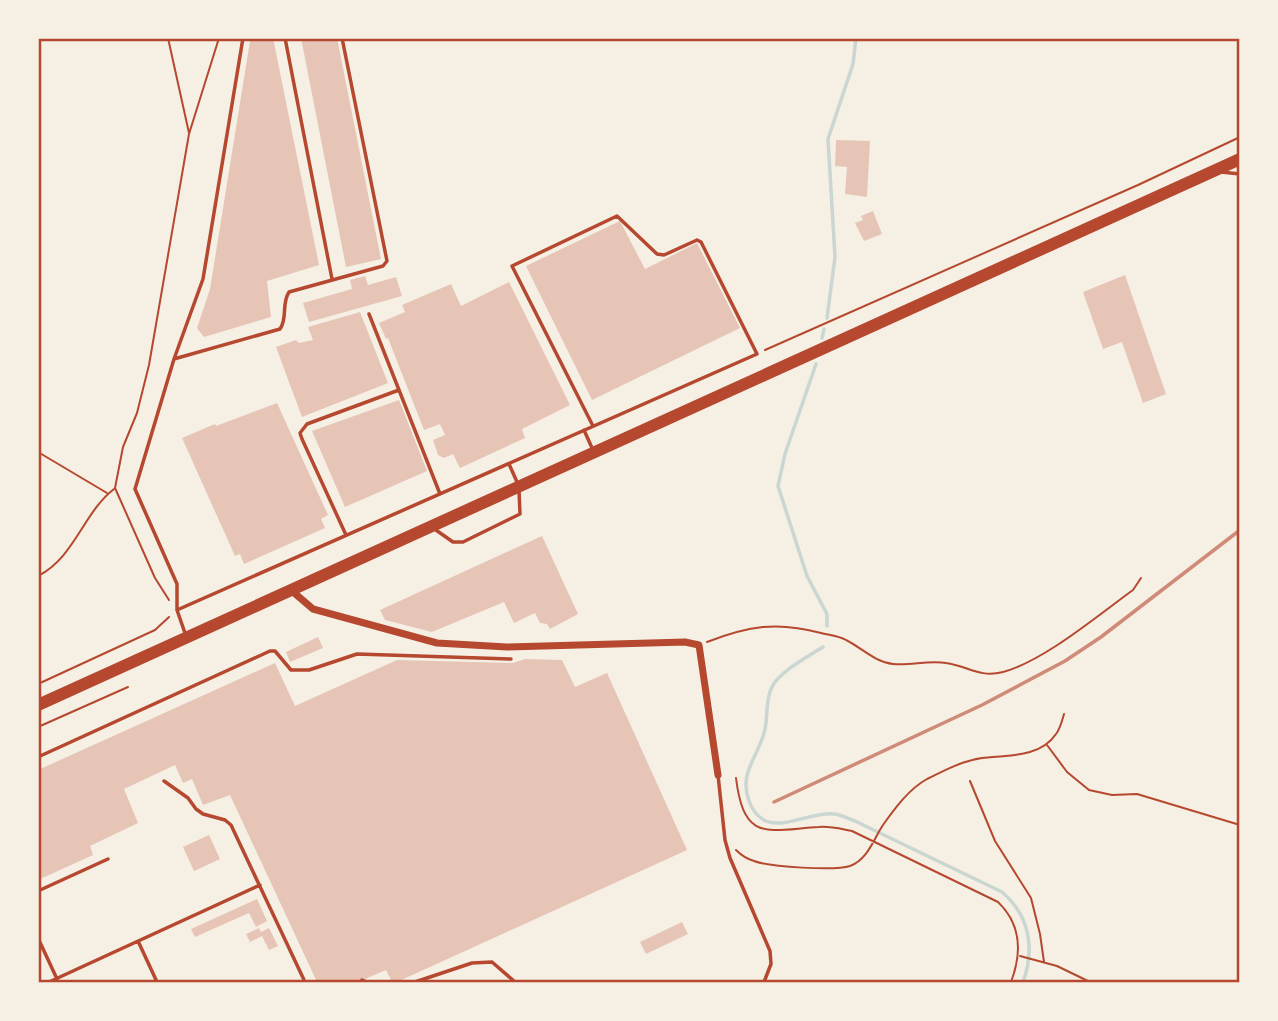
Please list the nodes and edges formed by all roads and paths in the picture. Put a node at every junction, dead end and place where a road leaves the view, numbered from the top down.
1 (168, 38) edge
2 (219, 38) edge
3 (243, 38) edge
4 (285, 38) edge
5 (342, 38) edge
6 (189, 134) junction
7 (1240, 137) edge
8 (1240, 159) edge
9 (1212, 172) junction
10 (1240, 174) edge
11 (332, 279) junction
12 (369, 314) dead end
13 (757, 354) junction
14 (174, 359) junction
15 (399, 390) junction
16 (593, 426) junction
17 (584, 430) junction
18 (38, 452) edge
19 (594, 454) junction
20 (509, 464) junction
21 (115, 488) junction
22 (519, 488) junction
23 (108, 493) junction
24 (440, 494) junction
25 (432, 527) junction
26 (346, 535) junction
27 (38, 576) edge
28 (1141, 578) dead end
29 (292, 591) junction
30 (177, 610) junction
31 (187, 638) junction
32 (699, 645) junction
33 (512, 659) dead end
34 (38, 684) edge
35 (128, 687) dead end
36 (38, 705) edge
37 (1065, 714) dead end
38 (38, 727) edge
39 (1046, 744) junction
40 (38, 757) edge
41 (718, 775) joint
42 (736, 778) dead end
43 (164, 781) dead end
44 (970, 781) dead end
45 (1240, 825) edge
46 (725, 840) junction
47 (875, 840) junction
48 (108, 859) dead end
49 (261, 885) junction
50 (38, 891) edge
51 (38, 938) edge
52 (138, 941) junction
53 (1018, 956) junction
54 (1044, 962) junction
55 (57, 979) junction
56 (49, 982) edge
57 (157, 982) edge
58 (305, 982) edge
59 (415, 982) edge
60 (515, 982) edge
61 (764, 982) edge
62 (1011, 982) edge
63 (1090, 982) edge

1 - 6 path
2 - 6 path
3 - 14 lane
4 - 11 lane
5 - 11 lane
6 - 21 path
7 - 13 path
8 - 9 highway
9 - 10 lane
9 - 19 highway
11 - 14 lane
12 - 15 lane
13 - 16 lane
13 - 16 lane
14 - 30 lane
15 - 24 lane
15 - 26 lane
16 - 17 lane
17 - 19 lane
17 - 20 lane
18 - 23 path
19 - 22 highway
20 - 22 lane
20 - 24 lane
21 - 23 path
21 - 30 path
22 - 25 highway
22 - 25 lane
23 - 27 path
24 - 26 lane
25 - 29 highway
26 - 30 lane
28 - 32 path
29 - 31 highway
29 - 32 street
30 - 31 lane
30 - 34 path
31 - 36 highway
32 - 41 street
33 - 40 lane
35 - 38 path
37 - 39 path
39 - 45 path
39 - 47 path
41 - 46 lane
42 - 47 path
43 - 49 lane
44 - 54 path
46 - 47 path
46 - 61 lane
47 - 53 path
48 - 50 lane
49 - 52 lane
49 - 58 lane
51 - 55 lane
52 - 55 lane
52 - 57 lane
53 - 54 path
53 - 62 path
54 - 63 path
55 - 56 lane
59 - 60 lane

